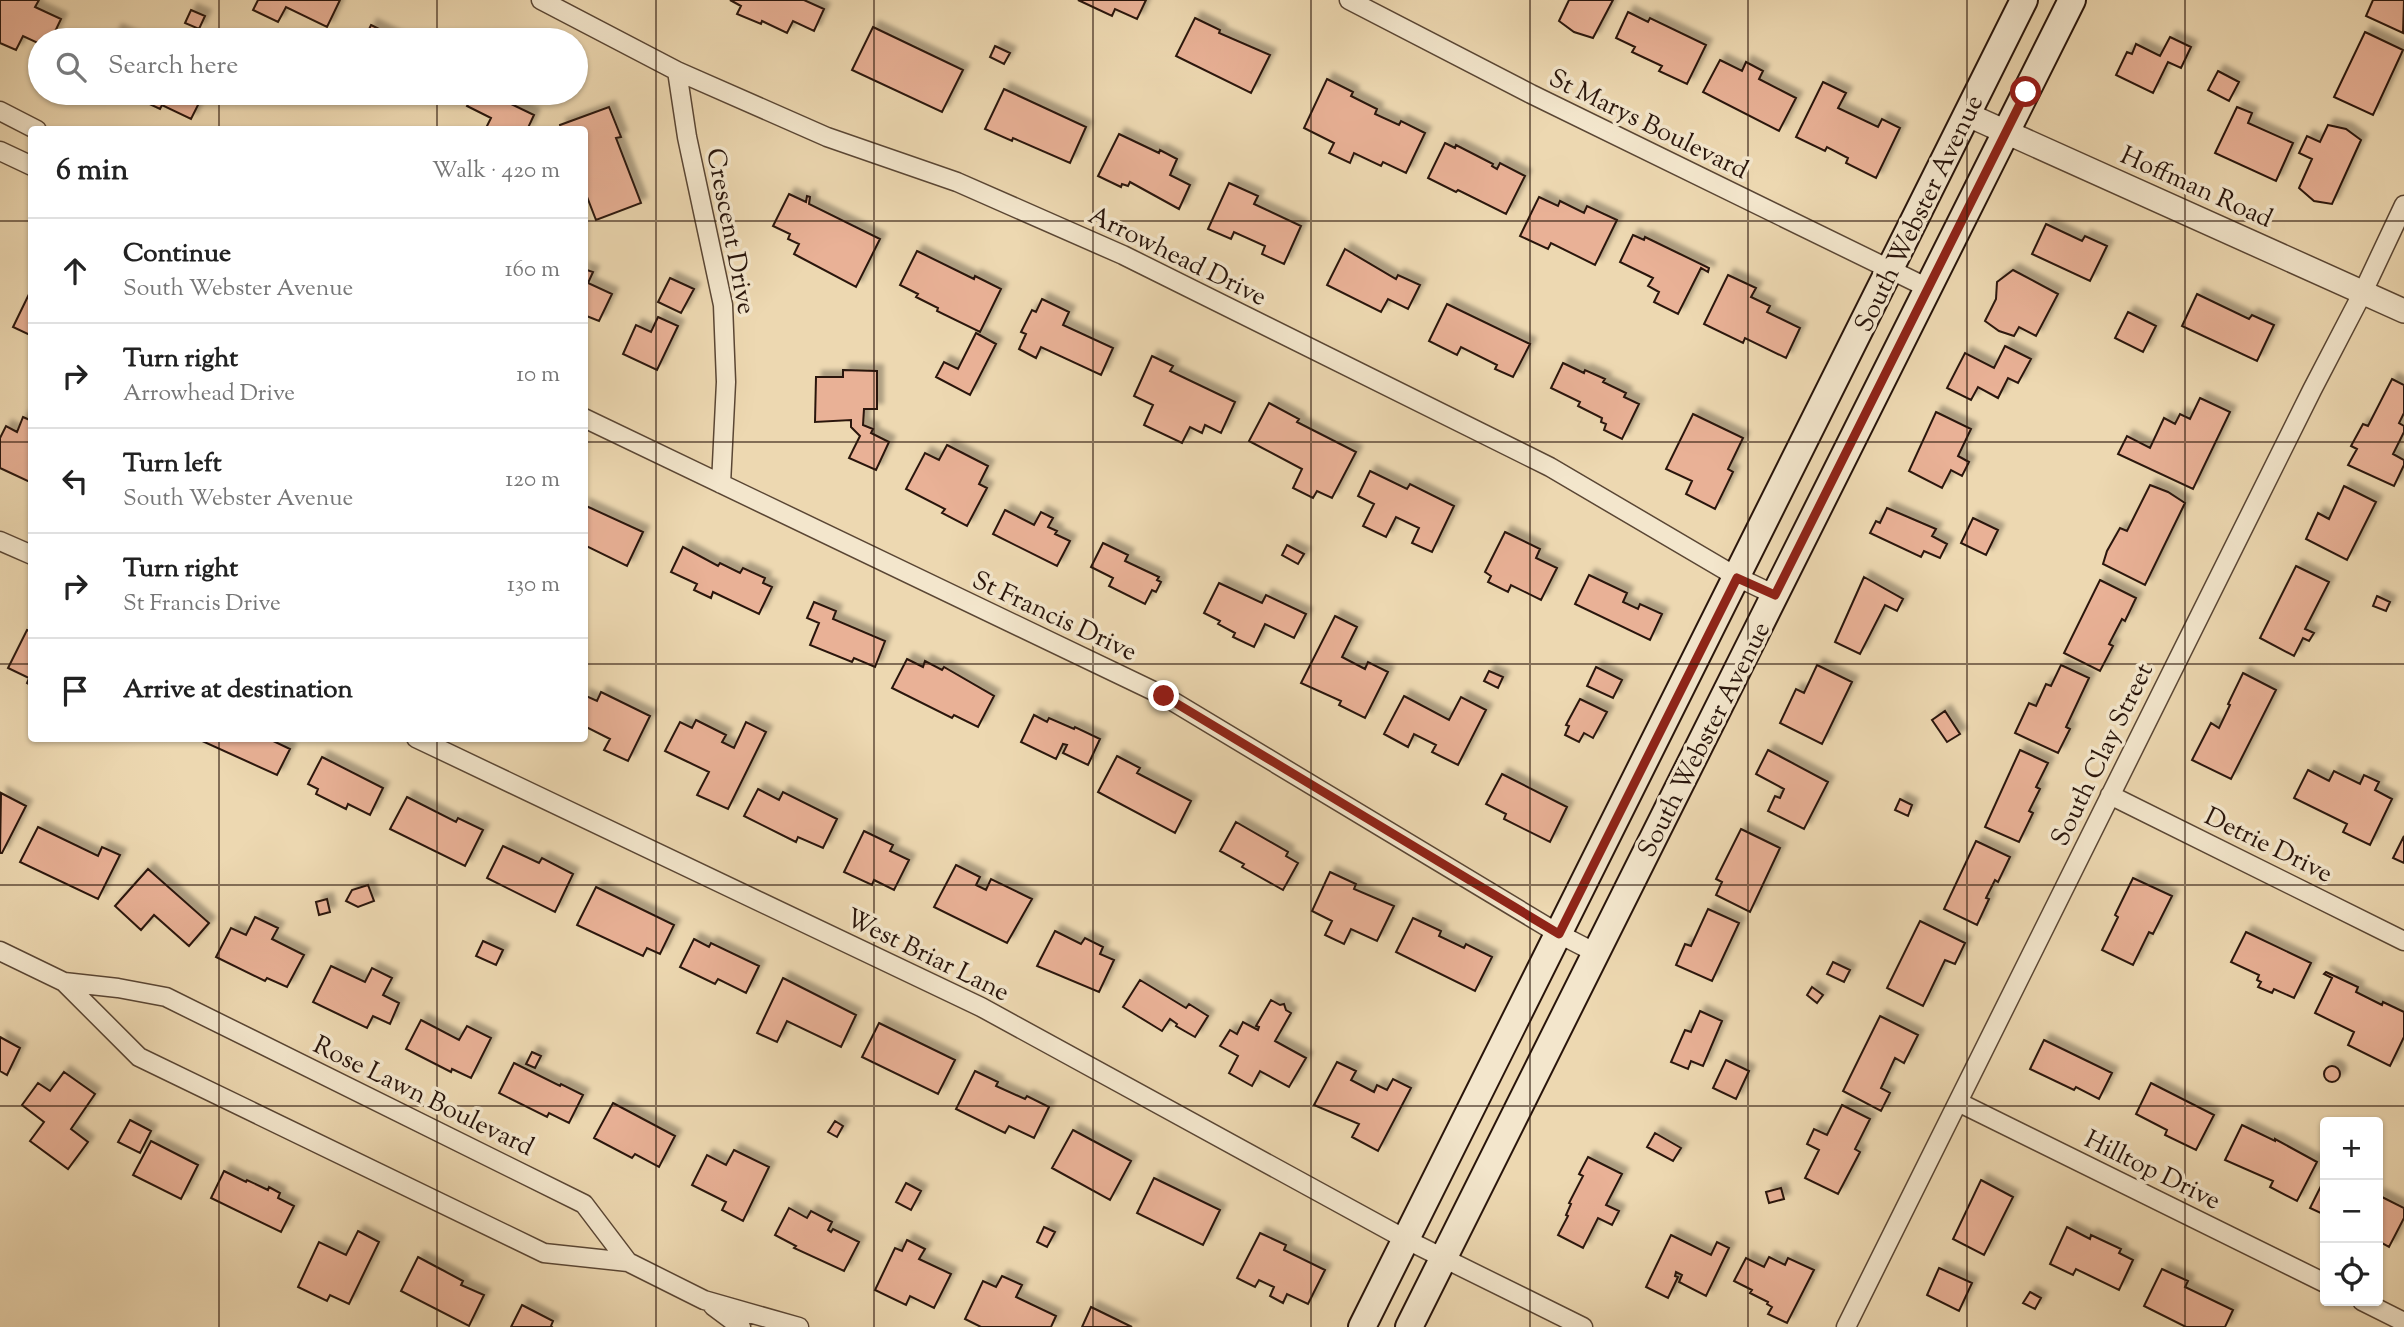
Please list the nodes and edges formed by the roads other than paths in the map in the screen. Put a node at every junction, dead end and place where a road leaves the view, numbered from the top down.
1 (541, 0) edge
2 (1349, 0) edge
3 (2024, 0) edge
4 (2072, 0) edge
5 (677, 71) junction
6 (0, 111) edge
7 (1966, 114) junction
8 (29, 126) edge
9 (2006, 131) junction
10 (0, 151) edge
11 (28, 164) edge
12 (2404, 205) edge
13 (1890, 271) junction
14 (1928, 288) junction
15 (2363, 292) junction
16 (2404, 311) edge
17 (588, 420) edge
18 (721, 485) junction
19 (0, 541) edge
20 (28, 553) edge
21 (1737, 578) junction
22 (1775, 595) junction
23 (424, 742) edge
24 (2110, 795) junction
25 (1559, 934) junction
26 (2404, 941) edge
27 (0, 951) edge
28 (1596, 953) junction
29 (64, 982) junction
30 (1958, 1102) junction
31 (1405, 1238) junction
32 (1444, 1258) junction
33 (628, 1262) junction
34 (2320, 1281) edge
35 (705, 1300) junction
36 (2372, 1306) edge
37 (2404, 1322) edge
38 (741, 1327) edge
39 (799, 1327) edge
40 (1362, 1327) edge
41 (1409, 1327) edge
42 (1583, 1327) edge
43 (1846, 1327) edge

1 - 5 street, Arrowhead Drive
2 - 13 street, St Marys Boulevard
3 - 7 main road, South Webster Avenue
4 - 9 main road, South Webster Avenue
5 - 18 street, Crescent Drive
5 - 21 street, Arrowhead Drive
6 - 8 street
7 - 9 street, Hoffman Road
7 - 13 main road, South Webster Avenue
9 - 14 main road, South Webster Avenue
9 - 15 street, Hoffman Road
10 - 11 street
12 - 15 street, South Clay Street
13 - 14 street, St Marys Boulevard
13 - 21 main road, South Webster Avenue
14 - 22 main road, South Webster Avenue
15 - 16 street, Hoffman Road
15 - 24 street, South Clay Street
17 - 18 street, St Francis Drive
18 - 25 street, St Francis Drive
19 - 20 street
21 - 22 street, Arrowhead Drive
21 - 25 main road, South Webster Avenue
22 - 28 main road, South Webster Avenue
23 - 31 street, West Briar Lane
24 - 26 street, Detrie Drive
24 - 30 street, South Clay Street
25 - 28 street, St Francis Drive
25 - 31 main road, South Webster Avenue
27 - 29 street, Rose Lawn Boulevard
28 - 32 main road, South Webster Avenue
29 - 33 street
29 - 33 street, Rose Lawn Boulevard
30 - 34 street, Hilltop Drive
30 - 43 street, South Clay Street
31 - 32 street, West Briar Lane
31 - 40 main road, South Webster Avenue
32 - 41 main road, South Webster Avenue
32 - 42 street, West Briar Lane
33 - 35 street, Rose Lawn Boulevard
35 - 38 street
35 - 39 street, Rose Lawn Boulevard
36 - 37 street

